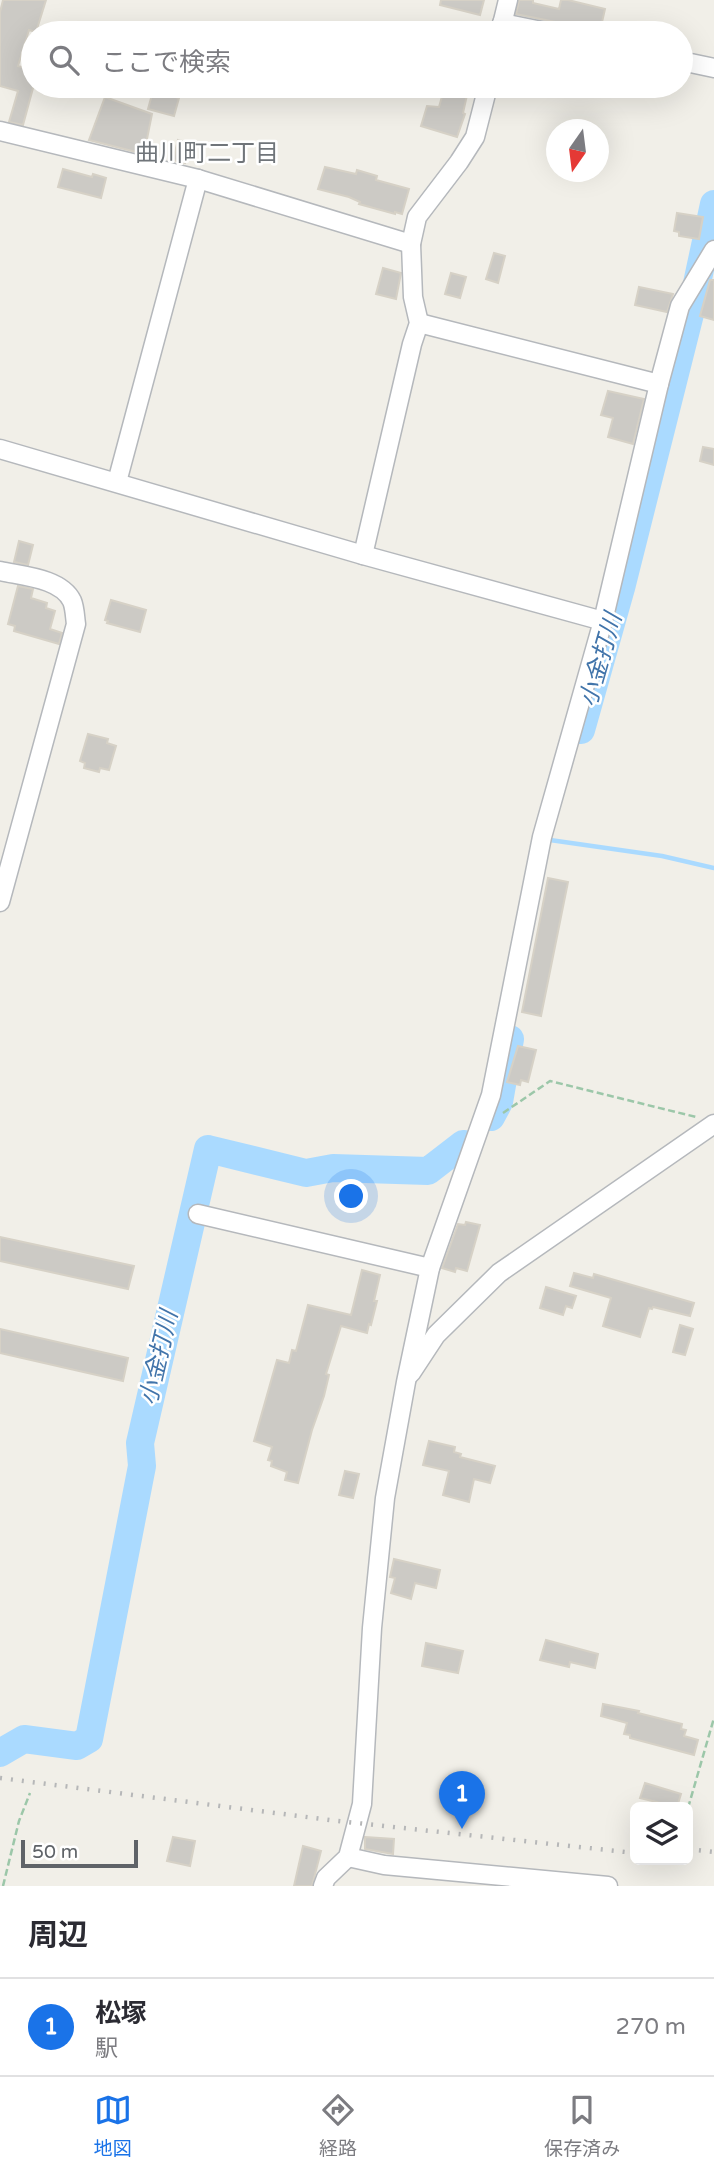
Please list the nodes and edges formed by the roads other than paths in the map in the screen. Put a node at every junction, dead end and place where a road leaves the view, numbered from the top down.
1 (508, 0) edge
2 (503, 21) edge
3 (693, 64) edge
4 (714, 68) edge
5 (485, 98) edge
6 (0, 131) edge
7 (198, 179) junction
8 (411, 244) junction
9 (714, 250) edge
10 (419, 323) junction
11 (659, 384) junction
12 (0, 449) edge
13 (117, 482) junction
14 (363, 555) junction
15 (0, 570) edge
16 (603, 621) junction
17 (0, 902) edge
18 (708, 1121) edge
19 (198, 1214) dead end
20 (430, 1268) junction
21 (405, 1382) junction
22 (348, 1857) junction
23 (323, 1886) edge
24 (608, 1886) edge

1 - 2 street
3 - 4 street
5 - 8 street
6 - 7 street
7 - 8 street
7 - 13 street
8 - 10 street
9 - 11 street
10 - 11 street
10 - 14 street
11 - 16 street
12 - 13 street
13 - 14 street
14 - 16 street
15 - 17 street
16 - 20 street
18 - 21 street
19 - 20 street
20 - 21 street
21 - 22 street
22 - 23 street
22 - 24 street

